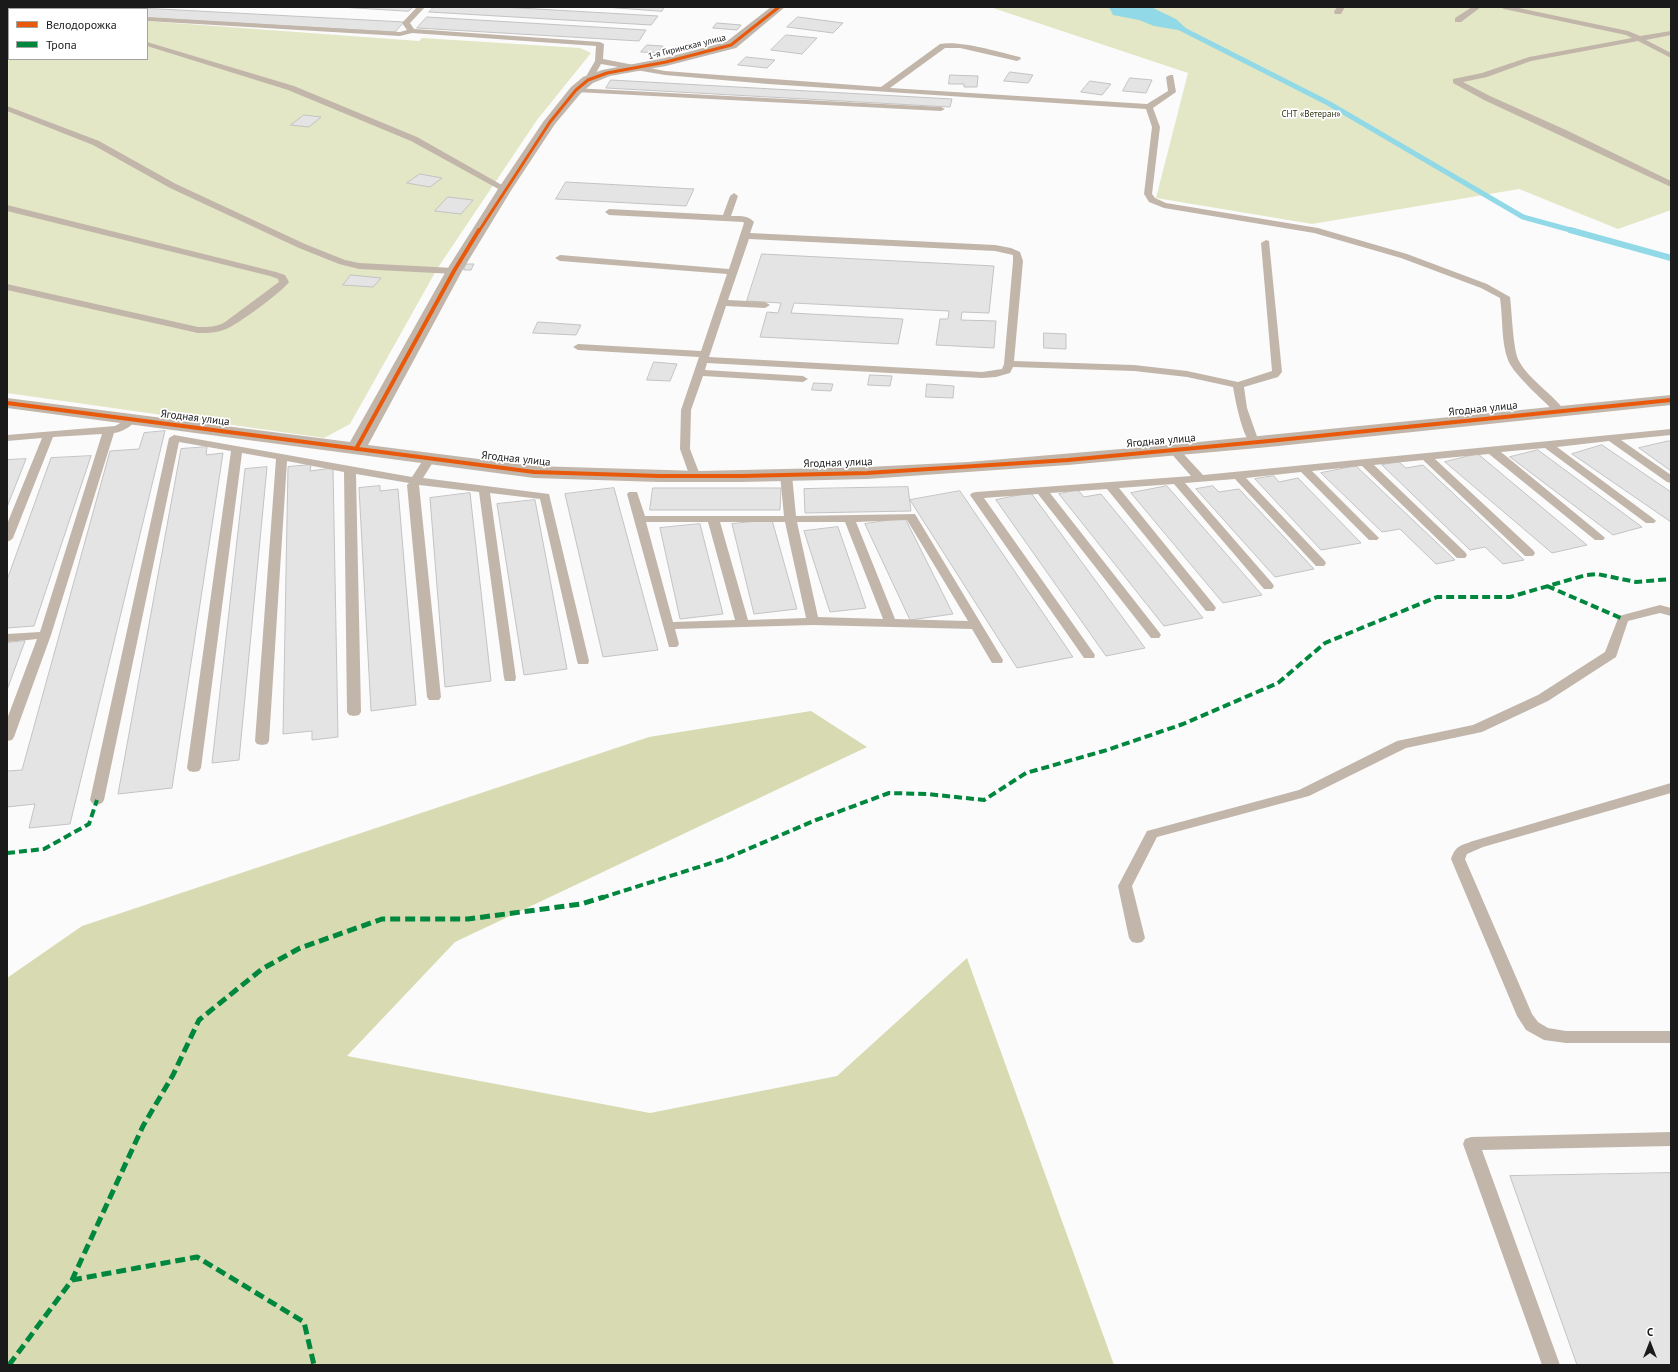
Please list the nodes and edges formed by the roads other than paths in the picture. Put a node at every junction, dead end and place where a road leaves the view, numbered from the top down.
1 (421, 7) edge
2 (779, 7) edge
3 (1476, 7) edge
4 (1504, 7) edge
5 (148, 19) edge
6 (1458, 20) dead end
7 (412, 31) junction
8 (1671, 34) edge
9 (1640, 39) junction
10 (148, 44) edge
11 (1671, 56) edge
12 (1016, 59) dead end
13 (599, 61) junction
14 (631, 68) junction
15 (1170, 77) dead end
16 (582, 85) junction
17 (882, 90) junction
18 (1149, 107) junction
19 (7, 108) edge
20 (941, 109) dead end
21 (1671, 184) edge
22 (505, 189) junction
23 (734, 196) dead end
24 (7, 208) edge
25 (609, 212) dead end
26 (726, 218) junction
27 (745, 236) junction
28 (1266, 243) dead end
29 (560, 258) dead end
30 (454, 271) junction
31 (733, 272) junction
32 (7, 287) edge
33 (722, 303) junction
34 (765, 305) dead end
35 (578, 347) dead end
36 (704, 357) junction
37 (1009, 364) junction
38 (698, 373) junction
39 (803, 379) dead end
40 (1238, 386) junction
41 (1671, 400) edge
42 (7, 403) edge
43 (1560, 411) junction
44 (131, 420) junction
45 (109, 430) junction
46 (1671, 432) edge
47 (49, 435) junction
48 (7, 438) edge
49 (1611, 438) junction
50 (1254, 442) junction
51 (1548, 444) junction
52 (237, 449) junction
53 (356, 449) junction
54 (1175, 450) junction
55 (1491, 450) junction
56 (282, 457) junction
57 (1426, 457) junction
58 (429, 459) junction
59 (1365, 463) junction
60 (350, 469) junction
61 (1304, 469) junction
62 (694, 475) junction
63 (786, 475) junction
64 (1238, 476) junction
65 (1200, 479) junction
66 (1671, 480) edge
67 (416, 481) junction
68 (1177, 481) junction
69 (1111, 486) junction
70 (484, 489) junction
71 (1042, 491) junction
72 (633, 494) dead end
73 (713, 518) junction
74 (790, 518) junction
75 (640, 519) junction
76 (849, 519) junction
77 (1650, 521) dead end
78 (7, 538) edge
79 (1373, 538) dead end
80 (1600, 538) dead end
81 (1529, 553) dead end
82 (1461, 555) dead end
83 (1320, 563) dead end
84 (1268, 586) dead end
85 (1210, 608) dead end
86 (1671, 612) edge
87 (813, 621) junction
88 (742, 622) junction
89 (891, 624) junction
90 (976, 625) junction
91 (668, 626) junction
92 (45, 635) junction
93 (1155, 635) dead end
94 (7, 638) edge
95 (673, 644) dead end
96 (1089, 655) dead end
97 (997, 660) dead end
98 (583, 661) dead end
99 (510, 678) dead end
100 (434, 697) dead end
101 (354, 712) dead end
102 (7, 737) edge
103 (262, 741) dead end
104 (194, 768) dead end
105 (1671, 788) edge
106 (97, 800) dead end
107 (1136, 938) dead end
108 (1671, 1036) edge
109 (1671, 1139) edge
110 (1551, 1365) edge

1 - 7 lane
2 - 14 street, 1-я Гиринская улица
3 - 6 lane
4 - 9 lane
5 - 7 lane
7 - 13 lane
8 - 9 lane
9 - 11 lane
9 - 21 lane
10 - 22 lane
12 - 17 lane
13 - 14 lane
13 - 16 lane
14 - 16 street, 1-я Гиринская улица
14 - 17 lane
15 - 18 lane
16 - 20 lane
16 - 22 street
17 - 18 lane
18 - 43 lane
19 - 30 lane
22 - 30 street
23 - 26 lane
24 - 32 lane
25 - 26 lane
26 - 27 lane
27 - 31 lane
27 - 37 lane
28 - 40 lane
29 - 31 lane
30 - 53 street
31 - 33 lane
33 - 34 lane
33 - 36 lane
35 - 36 lane
36 - 37 lane
36 - 38 lane
37 - 40 lane
38 - 39 lane
38 - 62 lane
40 - 50 lane
41 - 43 street, Ягодная улица
42 - 44 street, Ягодная улица
43 - 50 street, Ягодная улица
44 - 45 lane
44 - 53 street, Ягодная улица
45 - 47 lane
45 - 92 lane
46 - 49 lane
47 - 48 lane
47 - 78 lane
49 - 51 lane
49 - 66 lane
50 - 54 street, Ягодная улица
51 - 55 lane
51 - 77 lane
52 - 56 lane
52 - 104 lane
52 - 106 lane
53 - 58 street, Ягодная улица
54 - 63 street, Ягодная улица
54 - 65 lane
55 - 57 lane
55 - 80 lane
56 - 60 lane
56 - 103 lane
57 - 59 lane
57 - 81 lane
58 - 62 street, Ягодная улица
58 - 67 lane
59 - 61 lane
59 - 82 lane
60 - 67 lane
60 - 101 lane
61 - 64 lane
61 - 79 lane
62 - 63 street, Ягодная улица
63 - 74 lane
64 - 65 lane
64 - 83 lane
65 - 68 lane
67 - 70 lane
67 - 100 lane
68 - 69 lane
68 - 84 lane
69 - 71 lane
69 - 85 lane
70 - 98 lane
70 - 99 lane
71 - 93 lane
71 - 96 lane
72 - 75 lane
73 - 74 lane
73 - 75 lane
73 - 88 lane
74 - 76 lane
74 - 87 lane
75 - 91 lane
76 - 89 lane
76 - 90 lane
86 - 107 lane
87 - 88 lane
87 - 89 lane
88 - 91 lane
89 - 90 lane
90 - 97 lane
91 - 95 lane
92 - 94 lane
92 - 102 lane
105 - 108 lane
109 - 110 lane

